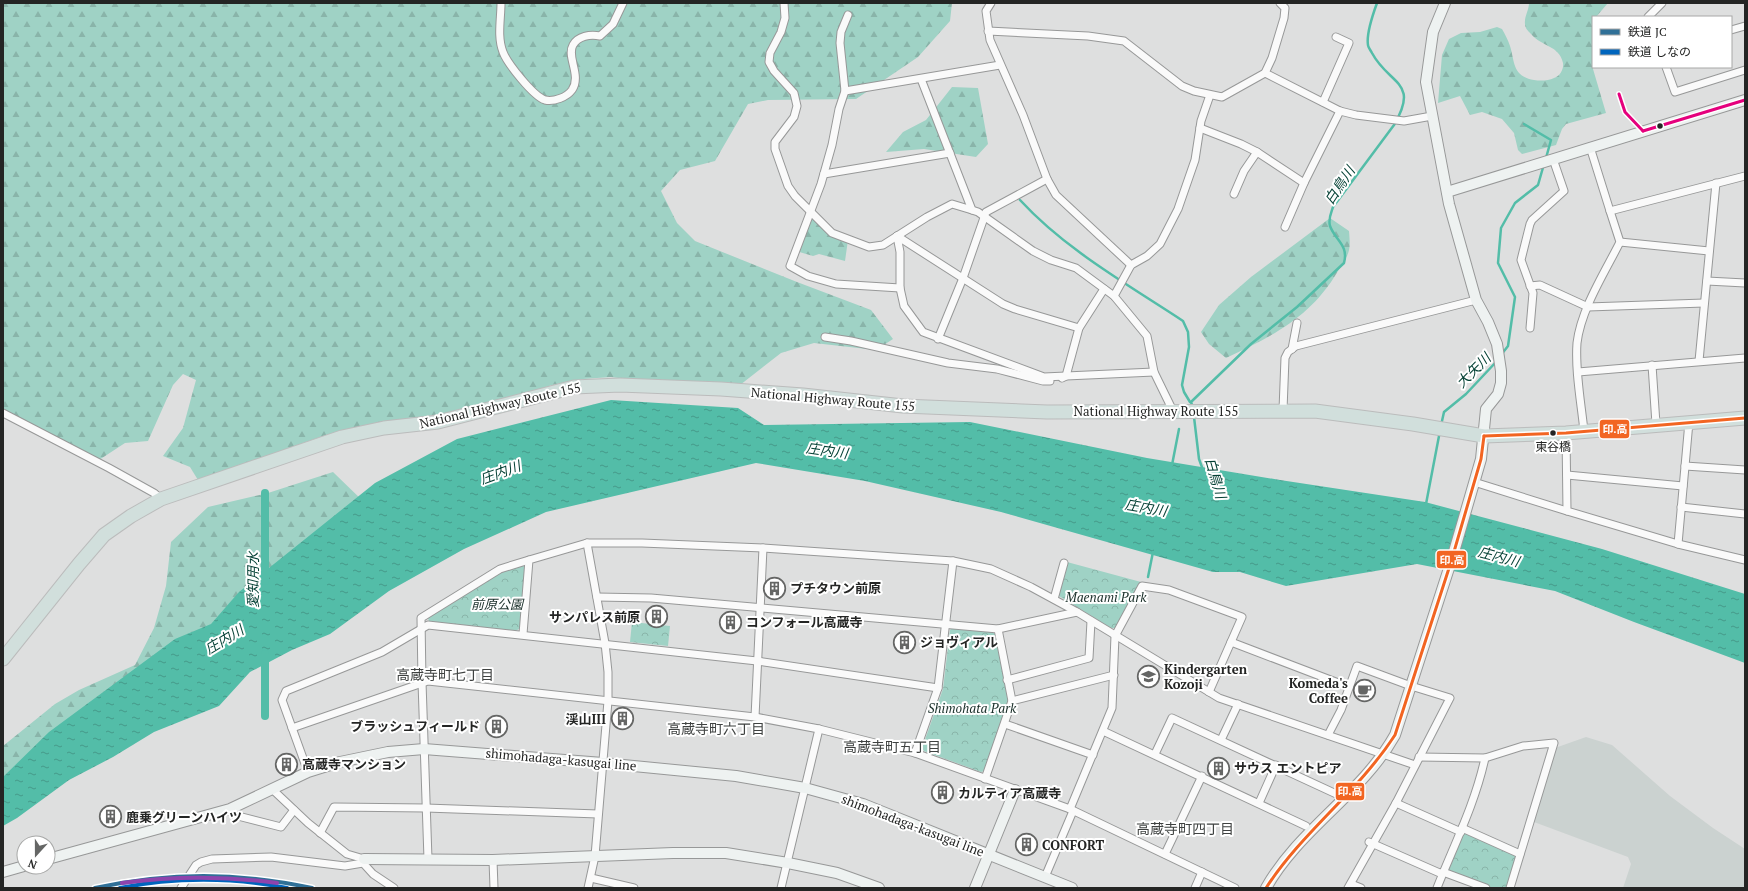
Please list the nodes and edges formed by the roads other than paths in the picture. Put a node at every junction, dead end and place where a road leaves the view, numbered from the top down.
1 (502, 3) edge
2 (623, 3) edge
3 (784, 3) edge
4 (986, 3) edge
5 (991, 3) edge
6 (1280, 3) edge
7 (1444, 3) edge
8 (1662, 3) edge
9 (986, 11) junction
10 (848, 15) dead end
11 (1649, 16) edge
12 (1745, 26) edge
13 (1732, 30) edge
14 (988, 31) junction
15 (1336, 38) dead end
16 (1000, 65) junction
17 (1666, 68) edge
18 (1745, 70) edge
19 (1265, 74) junction
20 (921, 79) junction
21 (845, 91) junction
22 (1210, 95) junction
23 (1745, 100) edge
24 (1323, 102) junction
25 (1340, 110) junction
26 (1432, 116) junction
27 (1200, 128) junction
28 (1590, 148) junction
29 (1257, 152) junction
30 (950, 153) junction
31 (1555, 159) junction
32 (824, 174) junction
33 (1745, 176) edge
34 (1047, 179) junction
35 (1304, 183) junction
36 (1716, 183) junction
37 (1447, 192) junction
38 (1234, 194) dead end
39 (972, 210) junction
40 (1610, 211) junction
41 (811, 212) junction
42 (983, 216) junction
43 (1285, 227) dead end
44 (897, 236) junction
45 (1620, 242) junction
46 (1709, 251) junction
47 (1131, 264) junction
48 (963, 278) junction
49 (1707, 281) junction
50 (1745, 283) edge
51 (1530, 286) junction
52 (900, 288) junction
53 (1104, 289) junction
54 (1114, 296) junction
55 (1476, 300) junction
56 (1704, 304) junction
57 (1588, 307) junction
58 (1297, 324) dead end
59 (1079, 328) junction
60 (1530, 328) dead end
61 (826, 338) dead end
62 (938, 338) junction
63 (1292, 349) junction
64 (1745, 358) edge
65 (1699, 361) junction
66 (1652, 365) junction
67 (1154, 372) junction
68 (1578, 372) junction
69 (1066, 376) junction
70 (1283, 410) junction
71 (1173, 412) junction
72 (3, 413) edge
73 (1745, 418) edge
74 (1689, 422) junction
75 (1656, 424) junction
76 (1584, 431) junction
77 (1566, 433) junction
78 (1484, 436) junction
79 (1685, 466) junction
80 (1745, 470) edge
81 (1568, 475) junction
82 (1474, 482) junction
83 (1683, 486) junction
84 (161, 499) junction
85 (1682, 507) junction
86 (1567, 511) junction
87 (1745, 514) edge
88 (586, 543) junction
89 (1678, 544) junction
90 (763, 548) junction
91 (529, 560) junction
92 (1745, 560) edge
93 (953, 561) junction
94 (1064, 563) dead end
95 (597, 597) junction
96 (1054, 599) junction
97 (760, 607) junction
98 (1077, 612) junction
99 (1091, 621) junction
100 (946, 624) junction
101 (421, 628) junction
102 (998, 629) junction
103 (523, 634) junction
104 (1115, 636) junction
105 (1231, 642) junction
106 (605, 643) junction
107 (3, 659) edge
108 (757, 661) junction
109 (1114, 675) junction
110 (1007, 680) junction
111 (422, 682) junction
112 (1411, 686) junction
113 (1349, 687) junction
114 (938, 688) junction
115 (1209, 692) junction
116 (608, 701) junction
117 (1012, 701) junction
118 (1238, 704) junction
119 (755, 717) junction
120 (1005, 724) junction
121 (292, 728) junction
122 (818, 729) junction
123 (1103, 731) junction
124 (1328, 735) junction
125 (1221, 740) junction
126 (424, 749) junction
127 (915, 753) junction
128 (1155, 754) junction
129 (1384, 754) junction
130 (1093, 755) junction
131 (1419, 757) junction
132 (1485, 758) junction
133 (603, 763) junction
134 (1276, 765) junction
135 (1415, 765) junction
136 (308, 772) junction
137 (1202, 776) junction
138 (985, 779) junction
139 (805, 788) junction
140 (272, 789) junction
141 (1015, 790) junction
142 (1345, 798) junction
143 (1259, 803) junction
144 (1396, 803) junction
145 (426, 808) junction
146 (230, 809) junction
147 (294, 810) junction
148 (1072, 810) junction
149 (598, 814) junction
150 (1306, 826) dead end
151 (1462, 830) junction
152 (320, 833) junction
153 (1371, 843) junction
154 (988, 853) junction
155 (1165, 854) junction
156 (1520, 854) junction
157 (595, 856) junction
158 (56, 857) edge
159 (428, 859) junction
160 (493, 860) junction
161 (364, 861) junction
162 (788, 863) junction
163 (16, 868) edge
164 (3, 872) edge
165 (1202, 872) junction
166 (1443, 873) junction
167 (1045, 877) junction
168 (591, 878) junction
169 (1350, 886) edge
170 (181, 888) edge
171 (394, 888) edge
172 (494, 888) edge
173 (588, 888) edge
174 (634, 888) edge
175 (781, 888) edge
176 (879, 888) edge
177 (975, 888) edge
178 (1072, 888) edge
179 (1196, 888) edge
180 (1235, 888) edge
181 (1266, 888) edge
182 (1361, 888) edge
183 (1437, 888) edge
184 (1486, 888) edge
185 (1510, 888) edge

1 - 2 street
3 - 41 street
4 - 9 street
5 - 9 street
6 - 19 street
7 - 26 street
8 - 11 street
9 - 14 street
10 - 21 street
12 - 13 street
14 - 16 street
14 - 22 street
15 - 24 street
16 - 20 street
16 - 34 street
17 - 18 street
19 - 22 street
19 - 24 street
20 - 21 street
20 - 30 street
21 - 32 street
22 - 27 street
23 - 28 street
24 - 25 street
25 - 26 street
25 - 35 street
26 - 37 street
27 - 29 street
27 - 47 street
28 - 31 street
28 - 40 street
29 - 35 street
29 - 38 street
30 - 32 street
30 - 39 street
31 - 37 street
31 - 51 street
32 - 41 street
33 - 36 street
34 - 42 street
34 - 47 street
35 - 43 street
36 - 40 street
36 - 46 street
37 - 55 street
39 - 42 street
39 - 44 street
40 - 45 street
41 - 44 street
41 - 52 street
42 - 48 street
42 - 53 street
44 - 48 street
44 - 52 street
45 - 46 street
45 - 57 street
46 - 49 street
47 - 54 street
48 - 59 street
48 - 62 street
49 - 50 street
49 - 56 street
51 - 57 street
51 - 60 street
52 - 62 street
53 - 54 street
53 - 59 street
54 - 67 street
55 - 63 street
55 - 78 street
56 - 57 street
56 - 65 street
57 - 68 street
58 - 63 street
59 - 69 street
61 - 69 street
62 - 69 street
63 - 70 street
64 - 65 street
65 - 66 street
66 - 68 street
66 - 75 street
67 - 69 street
67 - 71 street
68 - 76 street
70 - 71 highway, National Highway Route 155
70 - 78 highway, National Highway Route 155
71 - 84 highway, National Highway Route 155
72 - 84 street
73 - 74 highway, National Highway Route 155
74 - 75 highway, National Highway Route 155
74 - 79 street
75 - 76 highway, National Highway Route 155
76 - 77 highway, National Highway Route 155
77 - 78 highway, National Highway Route 155
77 - 81 street
78 - 82 street
79 - 80 street
79 - 83 street
81 - 83 street
81 - 86 street
82 - 86 street
82 - 112 street
83 - 85 street
84 - 107 highway, National Highway Route 155
85 - 87 street
85 - 89 street
86 - 89 street
88 - 90 street
88 - 91 street
88 - 95 street
89 - 92 street
90 - 93 street
90 - 97 street
91 - 101 street
91 - 103 street
93 - 96 street
93 - 100 street
94 - 96 street
95 - 97 street
95 - 106 street
96 - 98 street
97 - 100 street
97 - 108 street
98 - 99 street
98 - 102 street
99 - 104 street
99 - 110 street
100 - 102 street
100 - 114 street
101 - 103 street
101 - 111 street
101 - 121 street
102 - 110 street
103 - 106 street
104 - 105 street
104 - 109 street
104 - 115 street
105 - 113 street
105 - 115 street
106 - 108 street
106 - 116 street
108 - 114 street
108 - 119 street
109 - 117 street
109 - 123 street
110 - 117 street
111 - 116 street
111 - 121 street
111 - 126 street
112 - 113 street
112 - 129 street
112 - 131 street
113 - 124 street
114 - 127 street
115 - 118 street
116 - 119 street
116 - 133 street
117 - 120 street
118 - 124 street
118 - 125 street
119 - 122 street
120 - 130 street
120 - 138 street
121 - 136 street
122 - 127 street
122 - 139 street
123 - 128 street
123 - 130 street
124 - 129 street
125 - 128 street
125 - 134 street
126 - 133 street, shimohadaga-kasugai line
126 - 136 street, shimohadaga-kasugai line
126 - 145 street
127 - 138 street
128 - 137 street
129 - 135 street
129 - 142 street
130 - 148 street
131 - 132 street
131 - 135 street
132 - 151 street
132 - 156 street
133 - 139 street, shimohadaga-kasugai line
133 - 149 street
134 - 142 street
134 - 143 street
135 - 144 street
136 - 140 street, shimohadaga-kasugai line
137 - 143 street
137 - 155 street
138 - 141 street
139 - 154 street, shimohadaga-kasugai line
139 - 162 street
140 - 146 street, shimohadaga-kasugai line
140 - 147 street
141 - 148 street
141 - 154 street
142 - 181 street
143 - 150 street
144 - 151 street
144 - 153 street
145 - 149 street
145 - 152 street
145 - 159 street
146 - 147 street
146 - 158 street, shimohadaga-kasugai line
147 - 152 street
148 - 155 street
148 - 167 street
149 - 157 street
151 - 156 street
151 - 166 street
152 - 161 street
153 - 166 street
153 - 169 street
154 - 167 street, shimohadaga-kasugai line
154 - 177 street
155 - 165 street
156 - 185 street
157 - 160 street
157 - 162 street
157 - 168 street
159 - 160 street
159 - 161 street
160 - 172 street
161 - 170 street
161 - 171 street
162 - 175 street
162 - 176 street
163 - 164 street
165 - 179 street
165 - 180 street
166 - 183 street
166 - 184 street
167 - 178 street, shimohadaga-kasugai line
168 - 173 street
168 - 174 street
169 - 182 street

